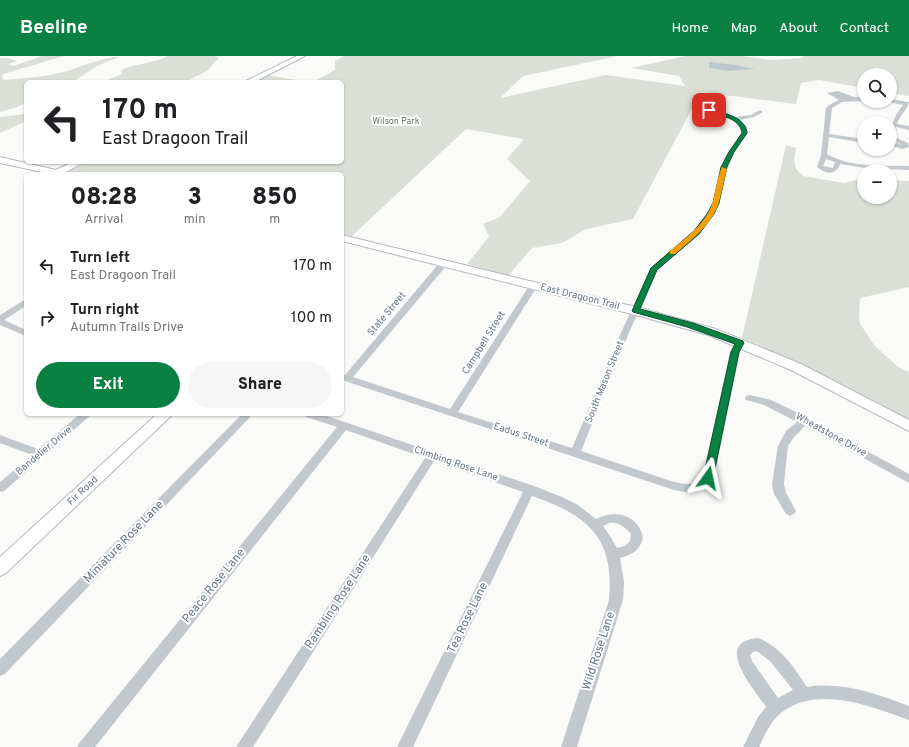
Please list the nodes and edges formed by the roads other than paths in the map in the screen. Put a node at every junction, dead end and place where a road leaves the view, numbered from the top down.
1 (302, 56) edge
2 (252, 80) edge
3 (855, 99) joint
4 (842, 100) junction
5 (897, 102) edge
6 (908, 104) edge
7 (703, 110) dead end
8 (760, 112) dead end
9 (734, 119) junction
10 (897, 119) edge
11 (897, 123) edge
12 (909, 123) edge
13 (897, 124) edge
14 (909, 128) edge
15 (826, 135) junction
16 (857, 141) edge
17 (824, 155) junction
18 (0, 160) edge
19 (838, 162) junction
20 (76, 164) edge
21 (909, 168) edge
22 (55, 172) edge
23 (62, 172) edge
24 (347, 239) edge
25 (444, 263) junction
26 (534, 285) junction
27 (24, 303) edge
28 (636, 311) junction
29 (0, 321) edge
30 (24, 332) edge
31 (740, 343) junction
32 (345, 378) edge
33 (750, 398) dead end
34 (453, 412) junction
35 (85, 416) edge
36 (164, 416) edge
37 (246, 416) edge
38 (316, 416) edge
39 (804, 421) junction
40 (344, 426) junction
41 (909, 426) edge
42 (0, 439) edge
43 (575, 453) junction
44 (40, 454) junction
45 (432, 456) junction
46 (909, 479) edge
47 (0, 488) edge
48 (530, 489) junction
49 (790, 510) dead end
50 (596, 525) junction
51 (614, 554) junction
52 (0, 568) edge
53 (0, 669) edge
54 (803, 694) junction
55 (776, 707) junction
56 (909, 713) edge
57 (85, 747) edge
58 (244, 747) edge
59 (406, 747) edge
60 (569, 747) edge
61 (751, 747) edge

1 - 2 street
3 - 4 street
3 - 4 street
4 - 15 street
5 - 6 street
6 - 10 street
7 - 9 street
8 - 9 street
9 - 28 street, South Mason Street
11 - 12 street
13 - 14 street
15 - 16 street
15 - 17 street
17 - 19 street
17 - 19 street
18 - 22 street
19 - 21 street
20 - 23 street
24 - 25 street, East Dragoon Trail
25 - 26 street, East Dragoon Trail
25 - 32 street, State Street
26 - 28 street, East Dragoon Trail
26 - 34 street, Campbell Street
27 - 29 street
28 - 31 street, East Dragoon Trail
28 - 43 street, South Mason Street
29 - 30 street
31 - 41 street, East Dragoon Trail
31 - 43 street, Eadus Street
32 - 34 street, Eadus Street
33 - 39 street, Wheatstone Drive
34 - 43 street, Eadus Street
35 - 44 street, Bandelier Drive
36 - 52 street, Fir Road
37 - 53 street, Miniature Rose Lane
38 - 40 street, Climbing Rose Lane
39 - 46 street, Wheatstone Drive
39 - 49 street
40 - 45 street, Climbing Rose Lane
40 - 57 street, Peace Rose Lane
42 - 44 street
44 - 47 street, Bandelier Drive
45 - 48 street, Climbing Rose Lane
45 - 58 street, Rambling Rose Lane
48 - 50 street, Climbing Rose Lane
48 - 59 street, Tea Rose Lane
50 - 51 street, Wild Rose Lane
50 - 51 street
51 - 60 street, Wild Rose Lane
54 - 55 street
54 - 55 street
54 - 56 street
55 - 61 street

